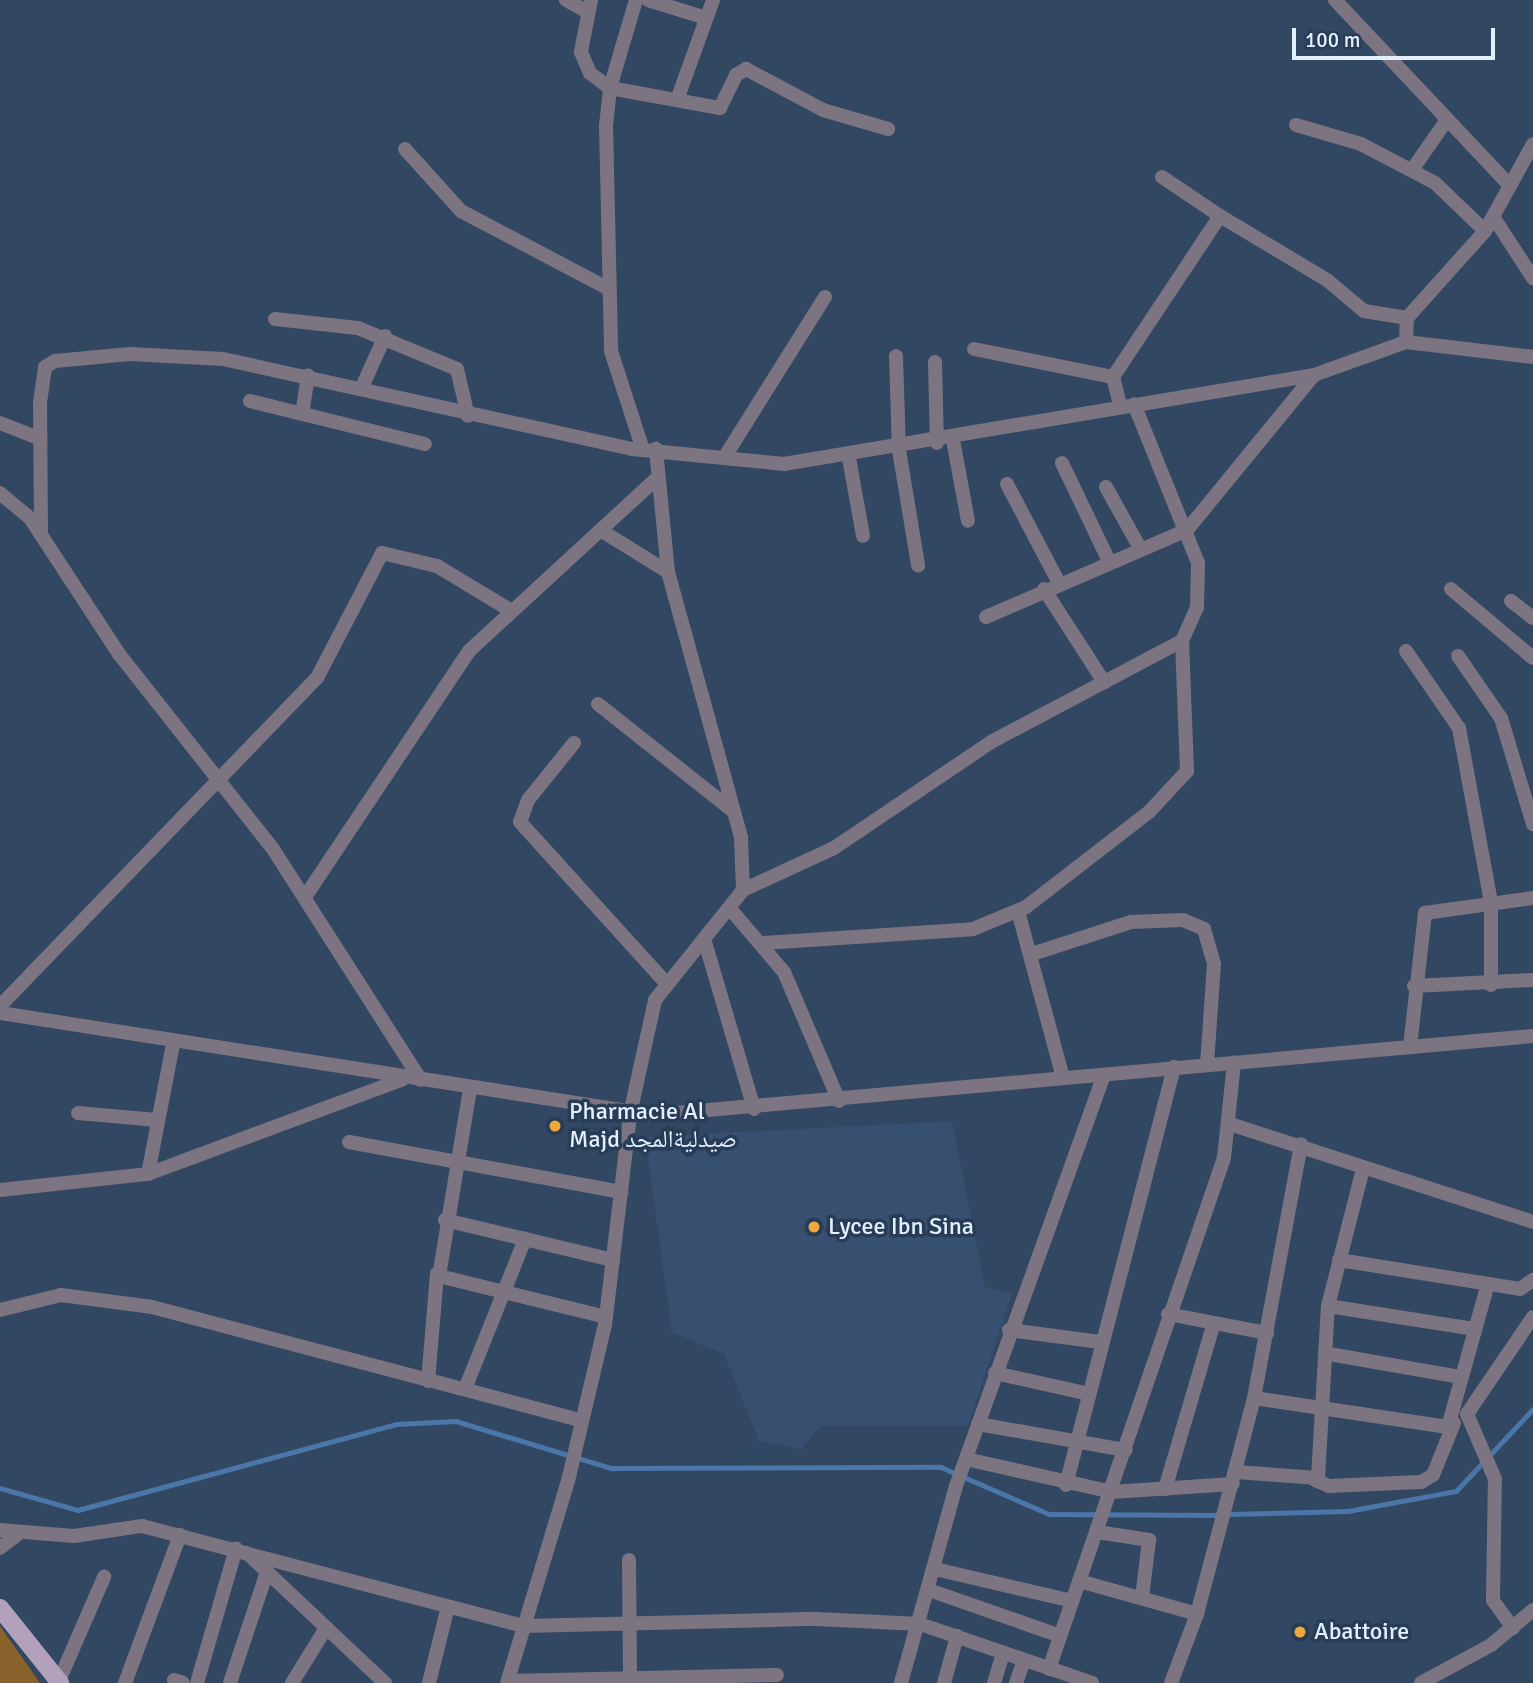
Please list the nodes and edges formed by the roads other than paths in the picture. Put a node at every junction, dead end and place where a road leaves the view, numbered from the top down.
1 (566, 0) edge
2 (636, 0) edge
3 (648, 0) edge
4 (713, 0) edge
5 (1335, 0) edge
6 (589, 6) edge
7 (706, 18) junction
8 (610, 88) junction
9 (677, 100) junction
10 (1446, 121) junction
11 (1296, 125) dead end
12 (888, 129) dead end
13 (1533, 144) edge
14 (405, 149) dead end
15 (1412, 170) junction
16 (1162, 177) dead end
17 (1510, 186) junction
18 (1220, 216) junction
19 (1494, 218) junction
20 (1485, 232) junction
21 (1533, 278) edge
22 (609, 289) junction
23 (825, 297) dead end
24 (1407, 317) junction
25 (275, 319) dead end
26 (385, 336) junction
27 (1406, 342) junction
28 (974, 349) dead end
29 (896, 356) dead end
30 (1533, 357) edge
31 (935, 362) dead end
32 (308, 375) junction
33 (1314, 375) junction
34 (1113, 377) junction
35 (362, 387) junction
36 (250, 401) dead end
37 (1127, 405) junction
38 (302, 414) junction
39 (468, 416) junction
40 (0, 423) edge
41 (38, 438) junction
42 (953, 440) junction
43 (937, 443) junction
44 (425, 444) dead end
45 (650, 450) junction
46 (899, 450) junction
47 (724, 458) junction
48 (849, 458) junction
49 (1062, 463) dead end
50 (654, 480) junction
51 (1007, 484) dead end
52 (1106, 487) dead end
53 (0, 493) edge
54 (968, 521) dead end
55 (1187, 530) junction
56 (602, 531) junction
57 (41, 535) junction
58 (863, 536) dead end
59 (1141, 550) junction
60 (1111, 563) junction
61 (918, 565) dead end
62 (668, 572) junction
63 (1059, 583) junction
64 (1044, 589) junction
65 (1451, 589) dead end
66 (1511, 601) dead end
67 (510, 610) junction
68 (986, 617) dead end
69 (1533, 618) edge
70 (1182, 641) junction
71 (1406, 651) dead end
72 (1458, 656) dead end
73 (1533, 658) edge
74 (1104, 682) junction
75 (598, 704) dead end
76 (574, 743) dead end
77 (218, 777) junction
78 (733, 811) junction
79 (1533, 824) edge
80 (743, 890) junction
81 (305, 897) junction
82 (1533, 898) edge
83 (1491, 901) junction
84 (732, 911) junction
85 (1018, 911) junction
86 (705, 942) junction
87 (764, 943) junction
88 (1032, 954) junction
89 (1533, 980) edge
90 (664, 981) junction
91 (1491, 985) junction
92 (1414, 986) junction
93 (0, 1006) edge
94 (0, 1013) edge
95 (1533, 1036) edge
96 (173, 1044) junction
97 (1410, 1047) junction
98 (1234, 1063) junction
99 (1207, 1065) junction
100 (1174, 1067) junction
101 (1103, 1076) junction
102 (404, 1078) junction
103 (1063, 1078) junction
104 (421, 1080) junction
105 (470, 1089) junction
106 (839, 1101) junction
107 (754, 1109) junction
108 (78, 1113) dead end
109 (630, 1114) junction
110 (157, 1120) junction
111 (1230, 1124) junction
112 (349, 1142) dead end
113 (1301, 1144) junction
114 (454, 1160) junction
115 (1363, 1169) junction
116 (148, 1174) junction
117 (0, 1190) edge
118 (621, 1192) junction
119 (445, 1220) junction
120 (1533, 1222) edge
121 (525, 1239) junction
122 (613, 1260) junction
123 (1339, 1260) junction
124 (437, 1273) junction
125 (1533, 1280) edge
126 (1488, 1284) junction
127 (501, 1292) junction
128 (1328, 1306) junction
129 (0, 1310) edge
130 (1168, 1314) junction
131 (606, 1317) junction
132 (1533, 1317) edge
133 (1214, 1323) junction
134 (1475, 1329) junction
135 (1009, 1330) junction
136 (1267, 1333) junction
137 (1100, 1342) junction
138 (1329, 1354) junction
139 (995, 1373) junction
140 (1461, 1377) junction
141 (428, 1381) junction
142 (465, 1389) junction
143 (1090, 1394) junction
144 (1254, 1398) junction
145 (1326, 1410) junction
146 (1467, 1414) junction
147 (582, 1421) junction
148 (978, 1424) junction
149 (1448, 1427) junction
150 (1077, 1438) junction
151 (1126, 1450) junction
152 (966, 1460) junction
153 (1234, 1478) junction
154 (1315, 1480) junction
155 (1066, 1485) junction
156 (1165, 1489) junction
157 (1112, 1494) junction
158 (1099, 1527) junction
159 (0, 1530) edge
160 (19, 1533) junction
161 (180, 1535) junction
162 (0, 1548) edge
163 (241, 1550) junction
164 (629, 1560) dead end
165 (935, 1569) junction
166 (267, 1572) junction
167 (104, 1577) dead end
168 (1079, 1581) junction
169 (929, 1590) junction
170 (1142, 1598) junction
171 (1072, 1601) junction
172 (449, 1606) junction
173 (0, 1608) edge
174 (1533, 1610) edge
175 (1197, 1614) junction
176 (920, 1625) junction
177 (524, 1626) junction
178 (631, 1627) junction
179 (326, 1628) junction
180 (1513, 1628) junction
181 (957, 1636) junction
182 (1060, 1636) junction
183 (1003, 1654) junction
184 (1024, 1660) junction
185 (1049, 1669) junction
186 (778, 1675) dead end
187 (1444, 1679) edge
188 (630, 1681) edge
189 (507, 1682) edge
190 (59, 1683) edge
191 (125, 1683) edge
192 (197, 1683) edge
193 (230, 1683) edge
194 (292, 1683) edge
195 (385, 1683) edge
196 (429, 1683) edge
197 (901, 1683) edge
198 (944, 1683) edge
199 (994, 1683) edge
200 (1016, 1683) edge
201 (1092, 1683) edge
202 (1171, 1683) edge
203 (1421, 1683) edge

1 - 6 street
2 - 8 street
3 - 7 street
4 - 7 street
5 - 10 street
6 - 8 street
7 - 9 street
8 - 9 street
8 - 22 street
9 - 12 street
10 - 15 street
10 - 17 street
11 - 15 street
13 - 17 street
14 - 22 street
15 - 20 street
16 - 18 street
17 - 19 street
18 - 24 street
18 - 34 street
19 - 20 street
19 - 21 street
20 - 24 street
22 - 45 street
23 - 47 street
24 - 27 street
25 - 26 street
26 - 35 street
26 - 39 street
27 - 30 street
27 - 33 street
28 - 34 street
29 - 46 street
31 - 43 street
32 - 35 street
32 - 38 street
32 - 41 street
33 - 37 street
33 - 55 street
34 - 37 street
35 - 39 street
36 - 38 street
37 - 42 street
37 - 55 street
38 - 44 street
39 - 45 street
40 - 41 street
41 - 57 street
42 - 43 street
42 - 54 street
43 - 46 street
45 - 47 street
45 - 50 street
46 - 48 street
46 - 61 street
47 - 48 street
48 - 58 street
49 - 60 street
50 - 56 street
50 - 62 street
51 - 63 street
52 - 59 street
53 - 57 street
55 - 59 street
55 - 70 street
56 - 62 street
56 - 67 street
57 - 77 street
59 - 60 street
60 - 63 street
62 - 78 street
63 - 64 street
64 - 68 street
64 - 74 street
65 - 73 street
66 - 69 street
67 - 77 street
67 - 81 street
70 - 74 street
70 - 85 street
71 - 83 street
72 - 79 street
74 - 80 street
75 - 78 street
76 - 90 street
77 - 81 street
77 - 93 street
78 - 80 street
80 - 84 street
81 - 104 street
82 - 83 street
83 - 91 street
83 - 92 street
84 - 86 street
84 - 87 street
85 - 87 street
85 - 88 street
86 - 90 street
86 - 107 street
87 - 106 street
88 - 99 street
88 - 103 street
89 - 91 street
90 - 109 street
91 - 92 street
92 - 97 street
94 - 96 street
95 - 97 street
96 - 102 street
96 - 110 street
97 - 98 street
98 - 99 street
98 - 111 street
99 - 100 street
100 - 101 street
100 - 137 street
101 - 103 street
101 - 135 street
102 - 104 street
102 - 116 street
103 - 106 street
104 - 105 street
105 - 109 street
105 - 114 street
106 - 107 street
107 - 109 street
108 - 110 street
109 - 118 street
110 - 116 street
111 - 113 street
111 - 130 street
112 - 114 street
113 - 115 street
113 - 136 street
114 - 118 street
114 - 119 street
115 - 120 street
115 - 123 street
116 - 117 street
118 - 122 street
119 - 121 street
119 - 124 street
121 - 122 street
121 - 127 street
122 - 131 street
123 - 126 street
123 - 128 street
124 - 127 street
124 - 141 street
125 - 126 street
126 - 134 street
127 - 131 street
127 - 142 street
128 - 134 street
128 - 138 street
129 - 141 street
130 - 133 street
130 - 151 street
131 - 147 street
132 - 146 street
133 - 136 street
133 - 156 street
134 - 140 street
135 - 137 street
135 - 139 street
136 - 144 street
137 - 143 street
138 - 140 street
138 - 145 street
139 - 143 street
139 - 148 street
140 - 149 street
141 - 142 street
142 - 147 street
143 - 150 street
144 - 145 street
144 - 153 street
145 - 149 street
145 - 154 street
146 - 149 street
146 - 180 street
147 - 177 street
148 - 150 street
148 - 152 street
149 - 154 street
150 - 151 street
150 - 155 street
151 - 157 street
152 - 155 street
152 - 165 street
153 - 154 street
153 - 156 street
153 - 175 street
155 - 157 street
156 - 157 street
157 - 158 street
158 - 168 street
158 - 170 street
159 - 160 street
160 - 161 street
160 - 162 street
161 - 163 street
161 - 191 street
163 - 166 street
163 - 172 street
163 - 192 street
164 - 178 street
165 - 169 street
165 - 171 street
166 - 179 street
166 - 193 street
167 - 190 street
168 - 170 street
168 - 171 street
169 - 176 street
169 - 182 street
170 - 175 street
171 - 182 street
172 - 177 street
172 - 196 street
173 - 190 main road
174 - 180 street
175 - 202 street
176 - 178 street
176 - 181 street
176 - 197 street
177 - 178 street
177 - 189 street
178 - 188 street
179 - 194 street
179 - 195 street
180 - 187 street
181 - 183 street
181 - 198 street
182 - 185 street
183 - 184 street
183 - 199 street
184 - 185 street
184 - 200 street
185 - 201 street
186 - 188 street
187 - 203 street
188 - 189 street

